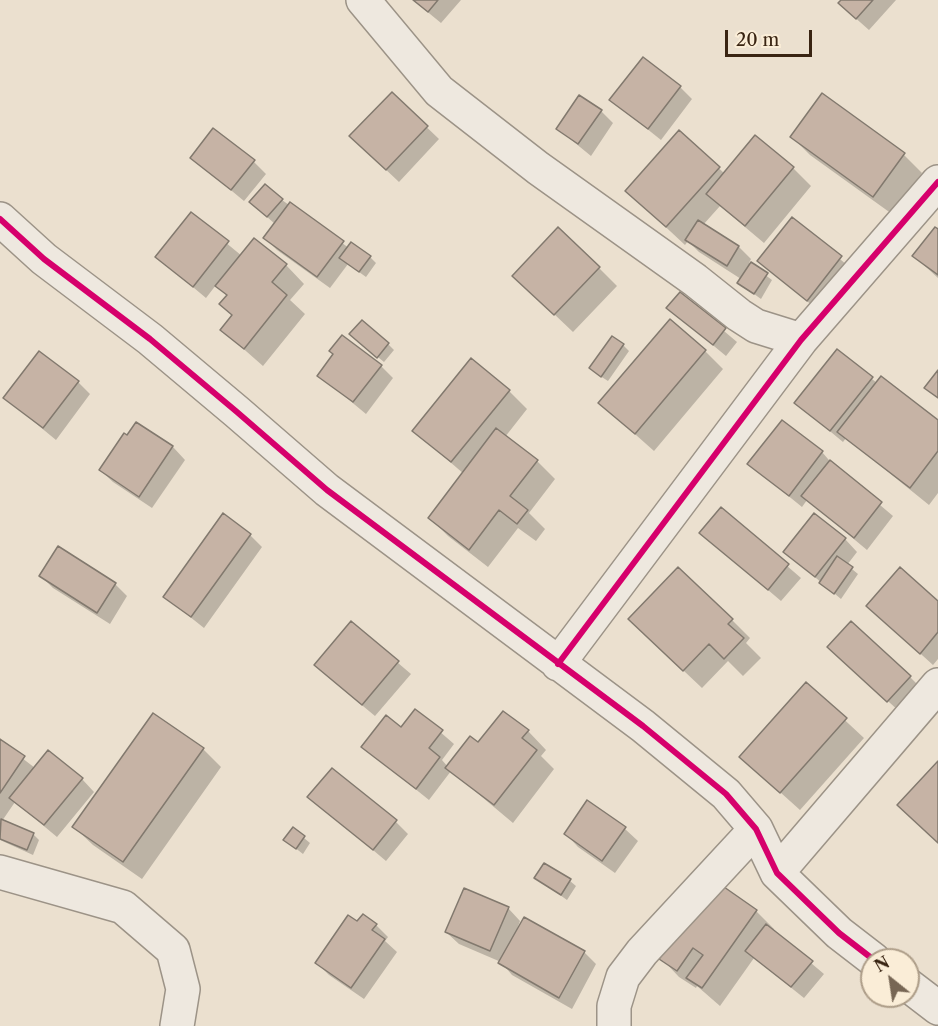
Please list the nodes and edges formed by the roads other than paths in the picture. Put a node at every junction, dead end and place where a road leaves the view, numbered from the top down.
1 (363, 0) edge
2 (938, 182) edge
3 (0, 219) edge
4 (801, 340) junction
5 (558, 664) junction
6 (938, 685) edge
7 (756, 830) junction
8 (0, 872) edge
9 (777, 873) junction
10 (860, 949) edge
11 (920, 994) edge
12 (938, 1008) edge
13 (177, 1026) edge
14 (614, 1026) edge

1 - 4 street
2 - 4 street
3 - 5 street
4 - 5 street
5 - 7 street
6 - 9 street
7 - 9 street
7 - 14 street
8 - 13 street
9 - 10 street
11 - 12 street

